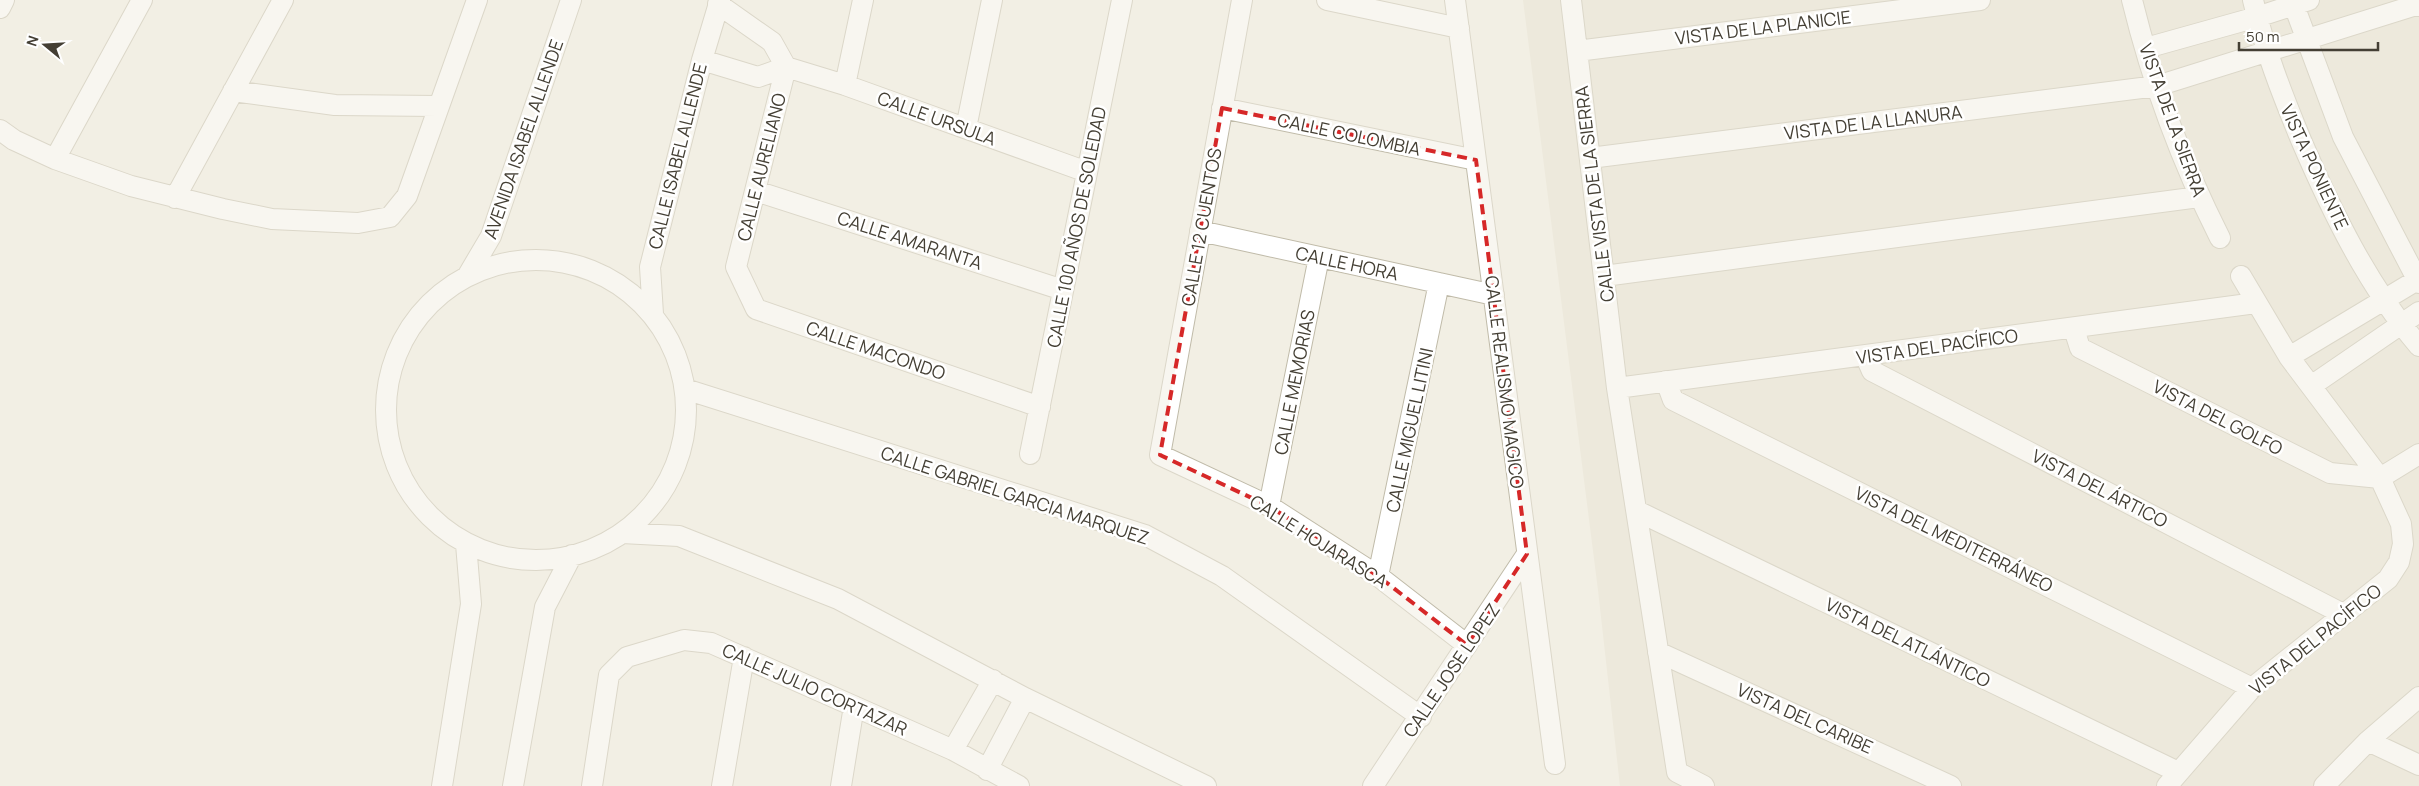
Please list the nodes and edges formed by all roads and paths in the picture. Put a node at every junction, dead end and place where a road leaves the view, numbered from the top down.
1 (4, 0) edge
2 (142, 0) edge
3 (283, 0) edge
4 (477, 0) edge
5 (571, 0) edge
6 (863, 0) edge
7 (992, 0) edge
8 (1122, 0) edge
9 (1242, 0) edge
10 (1327, 0) edge
11 (1455, 0) edge
12 (1571, 0) edge
13 (1980, 0) edge
14 (2132, 0) edge
15 (719, 2) edge
16 (2298, 2) edge
17 (0, 8) edge
18 (2416, 8) edge
19 (2255, 9) edge
20 (1459, 28) junction
21 (2305, 39) junction
22 (2146, 48) junction
23 (1577, 51) junction
24 (2267, 51) junction
25 (702, 60) junction
26 (786, 67) junction
27 (845, 85) junction
28 (2157, 86) junction
29 (233, 91) junction
30 (438, 106) junction
31 (1222, 108) junction
32 (966, 128) junction
33 (0, 130) edge
34 (1590, 158) junction
35 (55, 159) junction
36 (1476, 160) junction
37 (1087, 172) junction
38 (756, 190) junction
39 (2200, 197) junction
40 (174, 198) junction
41 (1200, 231) junction
42 (2220, 238) dead end
43 (1319, 257) junction
44 (736, 267) joint
45 (468, 275) junction
46 (1604, 276) junction
47 (2241, 276) dead end
48 (2418, 282) edge
49 (1439, 283) junction
50 (1063, 290) junction
51 (1494, 295) junction
52 (2385, 300) junction
53 (2256, 304) junction
54 (2419, 312) edge
55 (653, 314) junction
56 (2401, 324) junction
57 (2074, 329) junction
58 (2419, 346) edge
59 (1865, 355) junction
60 (2289, 357) junction
61 (1666, 381) junction
62 (2311, 386) junction
63 (1618, 388) junction
64 (685, 389) junction
65 (1040, 407) junction
66 (1030, 454) dead end
67 (2419, 454) edge
68 (1160, 455) joint
69 (2380, 478) junction
70 (1269, 506) junction
71 (1637, 511) junction
72 (622, 533) junction
73 (466, 544) junction
74 (1528, 554) junction
75 (572, 555) junction
76 (1378, 576) junction
77 (2343, 614) junction
78 (1468, 646) junction
79 (1658, 652) junction
80 (744, 657) junction
81 (993, 680) junction
82 (2252, 688) junction
83 (1025, 698) junction
84 (2419, 698) edge
85 (854, 706) junction
86 (1421, 717) junction
87 (2368, 741) junction
88 (953, 750) junction
89 (1555, 764) dead end
90 (2419, 765) edge
91 (987, 770) junction
92 (2173, 779) edge
93 (442, 786) edge
94 (513, 786) edge
95 (592, 786) edge
96 (722, 786) edge
97 (841, 786) edge
98 (1019, 786) edge
99 (1206, 786) edge
100 (1373, 786) edge
101 (1704, 786) edge
102 (1951, 786) edge
103 (2324, 786) edge

1 - 17 street
2 - 35 street
3 - 29 street
4 - 30 street
5 - 45 street, AVENIDA ISABEL ALLENDE
6 - 27 street
7 - 32 street
8 - 37 street, CALLE 100 AÑOS DE SOLEDAD
9 - 31 street, CALLE 12 CUENTOS
10 - 20 street
11 - 20 street, CALLE REALISMO MAGICO
12 - 23 street, CALLE VISTA DE LA SIERRA
13 - 23 street, VISTA DE LA PLANICIE
14 - 22 street, VISTA DE LA SIERRA
15 - 25 street, CALLE ISABEL ALLENDE
15 - 26 street
16 - 19 street
16 - 21 street
18 - 21 street, VISTA DE LA LLANURA
19 - 22 street
19 - 24 street, VISTA PONIENTE
20 - 36 street, CALLE REALISMO MAGICO
21 - 24 street, VISTA DE LA LLANURA
21 - 48 street
22 - 28 street, VISTA DE LA SIERRA
23 - 34 street, CALLE VISTA DE LA SIERRA
24 - 28 street, VISTA DE LA LLANURA
24 - 52 street, VISTA PONIENTE
25 - 26 street
25 - 55 street, CALLE ISABEL ALLENDE
26 - 27 street, CALLE URSULA
26 - 38 street, CALLE AURELIANO
27 - 32 street, CALLE URSULA
28 - 34 street, VISTA DE LA LLANURA
28 - 39 street, VISTA DE LA SIERRA
29 - 30 street
29 - 40 street
30 - 40 street
31 - 36 street, CALLE COLOMBIA
31 - 41 street, CALLE 12 CUENTOS
32 - 37 street, CALLE URSULA
33 - 35 street
34 - 46 street, CALLE VISTA DE LA SIERRA
35 - 40 street
36 - 51 street, CALLE REALISMO MAGICO
37 - 50 street, CALLE 100 AÑOS DE SOLEDAD
38 - 44 street, CALLE AURELIANO
38 - 50 street, CALLE AMARANTA
39 - 42 street, VISTA DE LA SIERRA
39 - 46 street
41 - 43 street, CALLE HORA
41 - 68 street, CALLE 12 CUENTOS
43 - 49 street, CALLE HORA
43 - 70 street, CALLE MEMORIAS
44 - 65 street, CALLE MACONDO
45 - 55 street
45 - 73 street
46 - 63 street, CALLE VISTA DE LA SIERRA
47 - 53 street, VISTA DEL PACÍFICO
48 - 52 street
49 - 51 street, CALLE HORA
49 - 76 street, CALLE MIGUEL LITINI
50 - 65 street, CALLE 100 AÑOS DE SOLEDAD
51 - 74 street, CALLE REALISMO MAGICO
52 - 56 street, VISTA PONIENTE
52 - 60 street
53 - 57 street, VISTA DEL PACÍFICO
53 - 60 street, VISTA DEL PACÍFICO
54 - 56 street
55 - 64 street
56 - 58 street, VISTA PONIENTE
56 - 62 street
57 - 59 street, VISTA DEL PACÍFICO
57 - 69 street, VISTA DEL GOLFO
59 - 61 street, VISTA DEL PACÍFICO
59 - 77 street, VISTA DEL ÁRTICO
60 - 62 street, VISTA DEL PACÍFICO
61 - 63 street, VISTA DEL PACÍFICO
61 - 82 street, VISTA DEL MEDITERRÁNEO
62 - 69 street, VISTA DEL PACÍFICO
63 - 71 street, CALLE VISTA DE LA SIERRA
64 - 72 street
64 - 86 street, CALLE GABRIEL GARCIA MARQUEZ
65 - 66 street, CALLE 100 AÑOS DE SOLEDAD
67 - 69 street
68 - 70 street, CALLE HOJARASCA
69 - 77 street, VISTA DEL PACÍFICO
70 - 76 street, CALLE HOJARASCA
71 - 79 street, CALLE VISTA DE LA SIERRA
71 - 92 street, VISTA DEL ATLÁNTICO
72 - 75 street
72 - 81 street
73 - 75 street
73 - 93 street
74 - 78 street, CALLE JOSE LOPEZ
74 - 89 street, CALLE REALISMO MAGICO
75 - 94 street
76 - 78 street, CALLE HOJARASCA
77 - 82 street, VISTA DEL PACÍFICO
78 - 86 street, CALLE JOSE LOPEZ
79 - 101 street, CALLE VISTA DE LA SIERRA
79 - 102 street, VISTA DEL CARIBE
80 - 85 street, CALLE JULIO CORTAZAR
80 - 95 street, CALLE JULIO CORTAZAR
80 - 96 street
81 - 83 street
81 - 88 street
82 - 92 street, VISTA DEL PACÍFICO
83 - 91 street
83 - 99 street
84 - 87 street
85 - 88 street, CALLE JULIO CORTAZAR
85 - 97 street
86 - 100 street, CALLE JOSE LOPEZ
87 - 90 street
87 - 103 street
88 - 91 street, CALLE JULIO CORTAZAR
91 - 98 street, CALLE JULIO CORTAZAR

